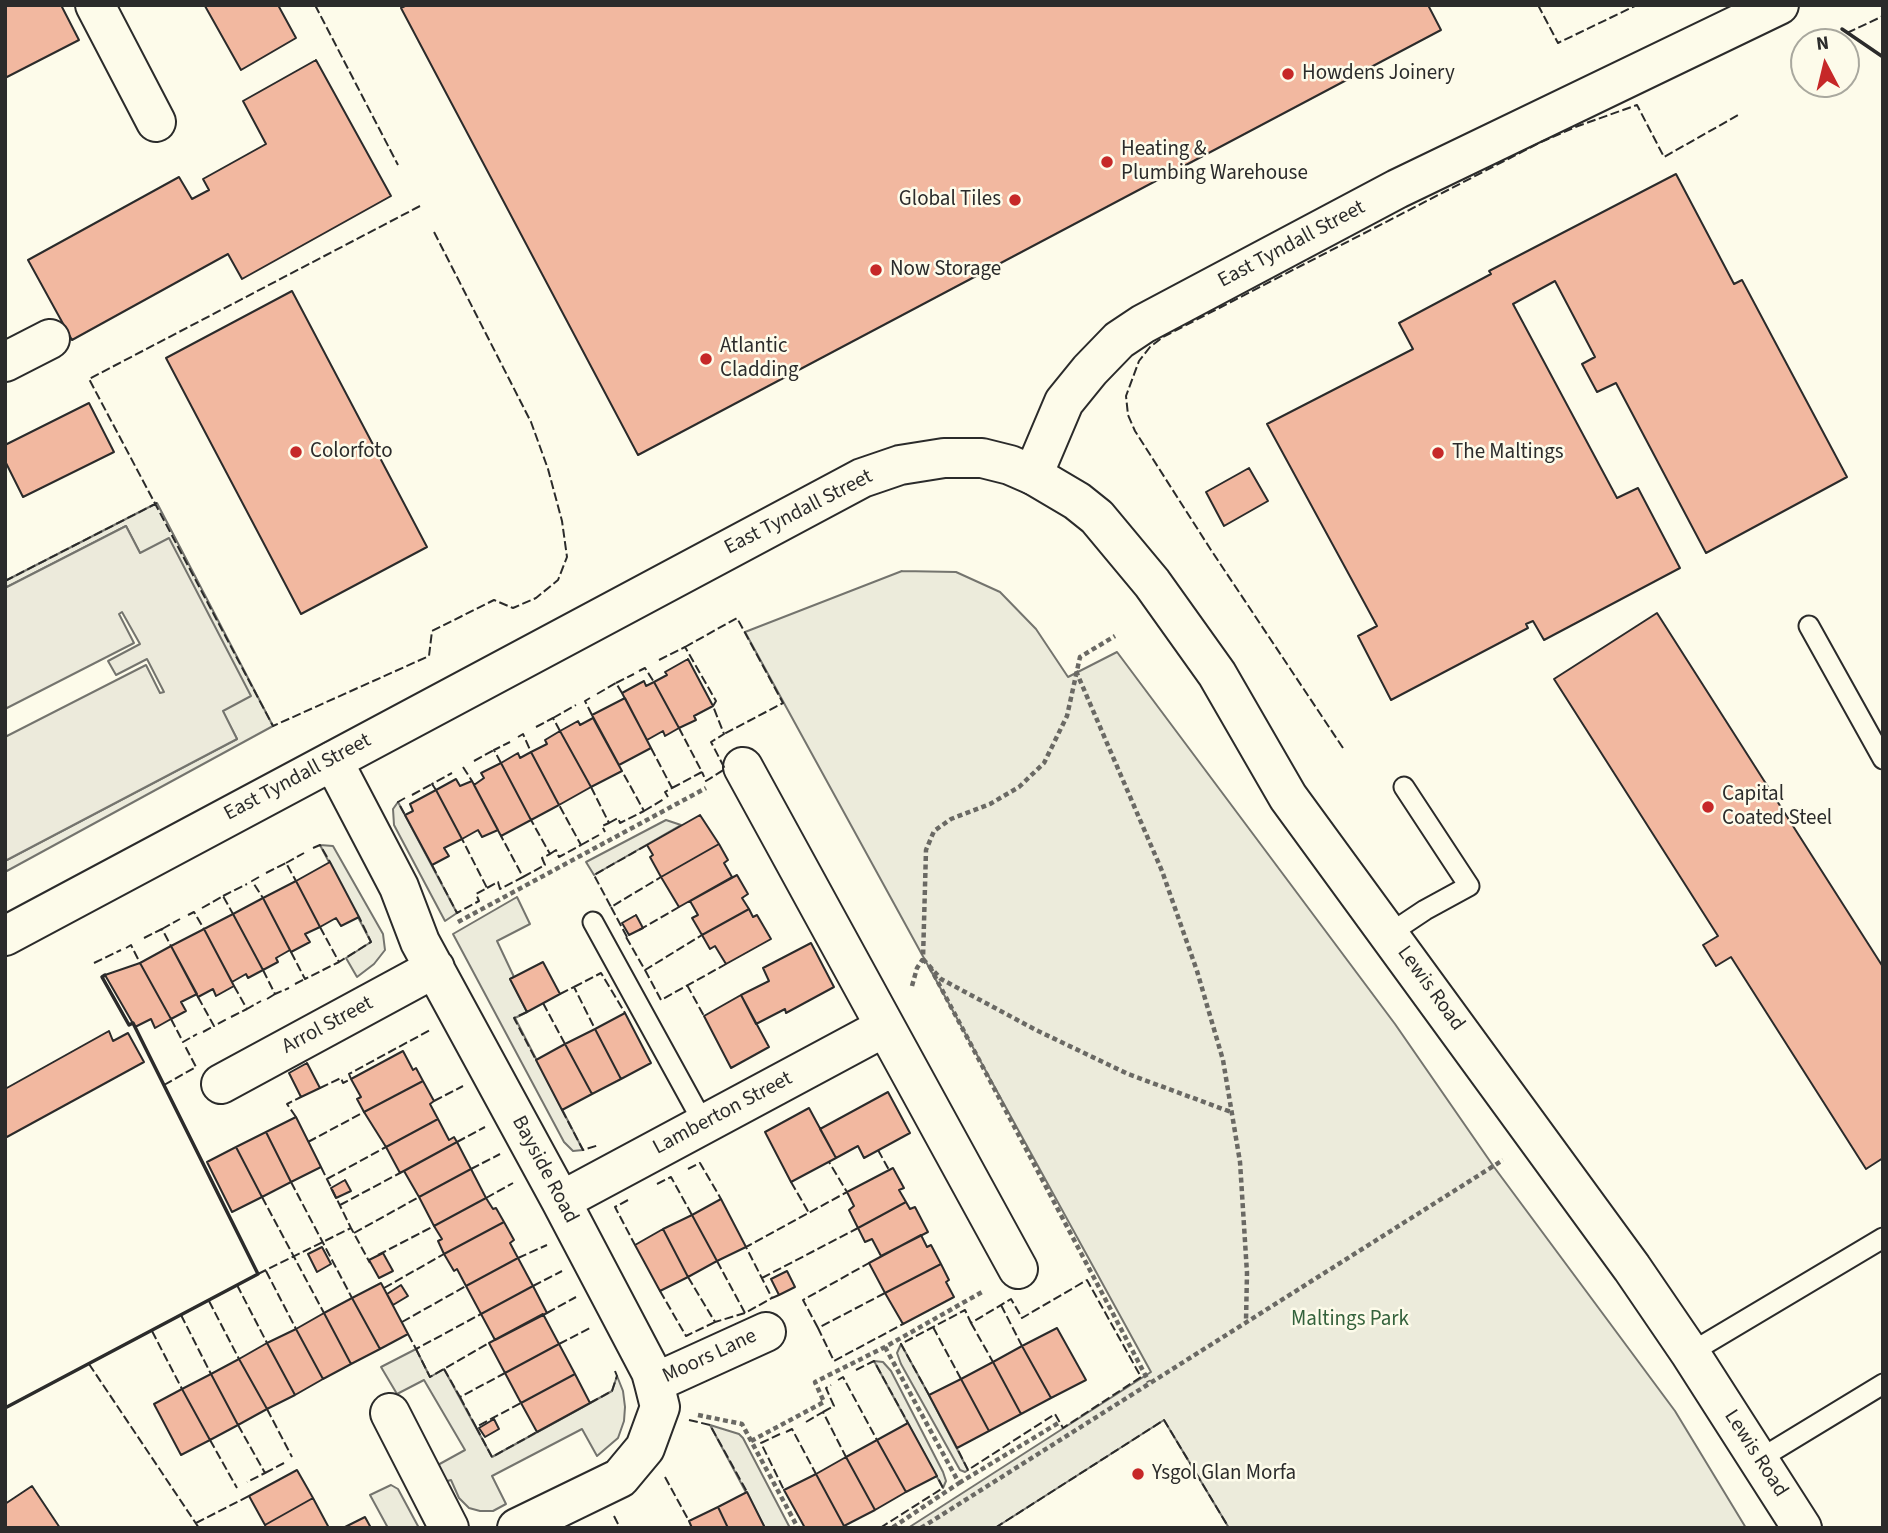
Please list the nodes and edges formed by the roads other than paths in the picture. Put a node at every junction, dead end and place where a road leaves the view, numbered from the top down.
1 (95, 5) edge
2 (1779, 5) edge
3 (156, 122) dead end
4 (50, 339) dead end
5 (5, 362) edge
6 (1033, 475) junction
7 (1809, 626) dead end
8 (1883, 759) edge
9 (333, 761) junction
10 (743, 767) road end
11 (1404, 787) dead end
12 (593, 922) dead end
13 (1389, 934) junction
14 (5, 936) edge
15 (428, 955) junction
16 (885, 1027) junction
17 (221, 1084) dead end
18 (704, 1124) junction
19 (561, 1201) junction
20 (1883, 1238) edge
21 (1018, 1269) road end
22 (766, 1332) dead end
23 (1690, 1353) junction
24 (1883, 1384) edge
25 (657, 1395) junction
26 (390, 1413) dead end
27 (1758, 1460) junction
28 (449, 1528) edge
29 (517, 1528) edge
30 (1802, 1528) edge

1 - 3 street
2 - 6 street, East Tyndall Street
4 - 5 street
6 - 9 street, East Tyndall Street
6 - 13 street, Lewis Road
7 - 8 lane
9 - 14 street, East Tyndall Street
9 - 15 street, Bayside Road
10 - 16 street
11 - 13 lane
12 - 18 lane
13 - 23 street, Lewis Road
15 - 17 street, Arrol Street
15 - 19 street, Bayside Road
16 - 18 street, Lamberton Street
16 - 21 street
18 - 19 street, Lamberton Street
19 - 25 street, Bayside Road
20 - 23 lane
22 - 25 street, Moors Lane
23 - 27 street, Lewis Road
24 - 27 lane
25 - 29 street
26 - 28 street
27 - 30 street, Lewis Road

